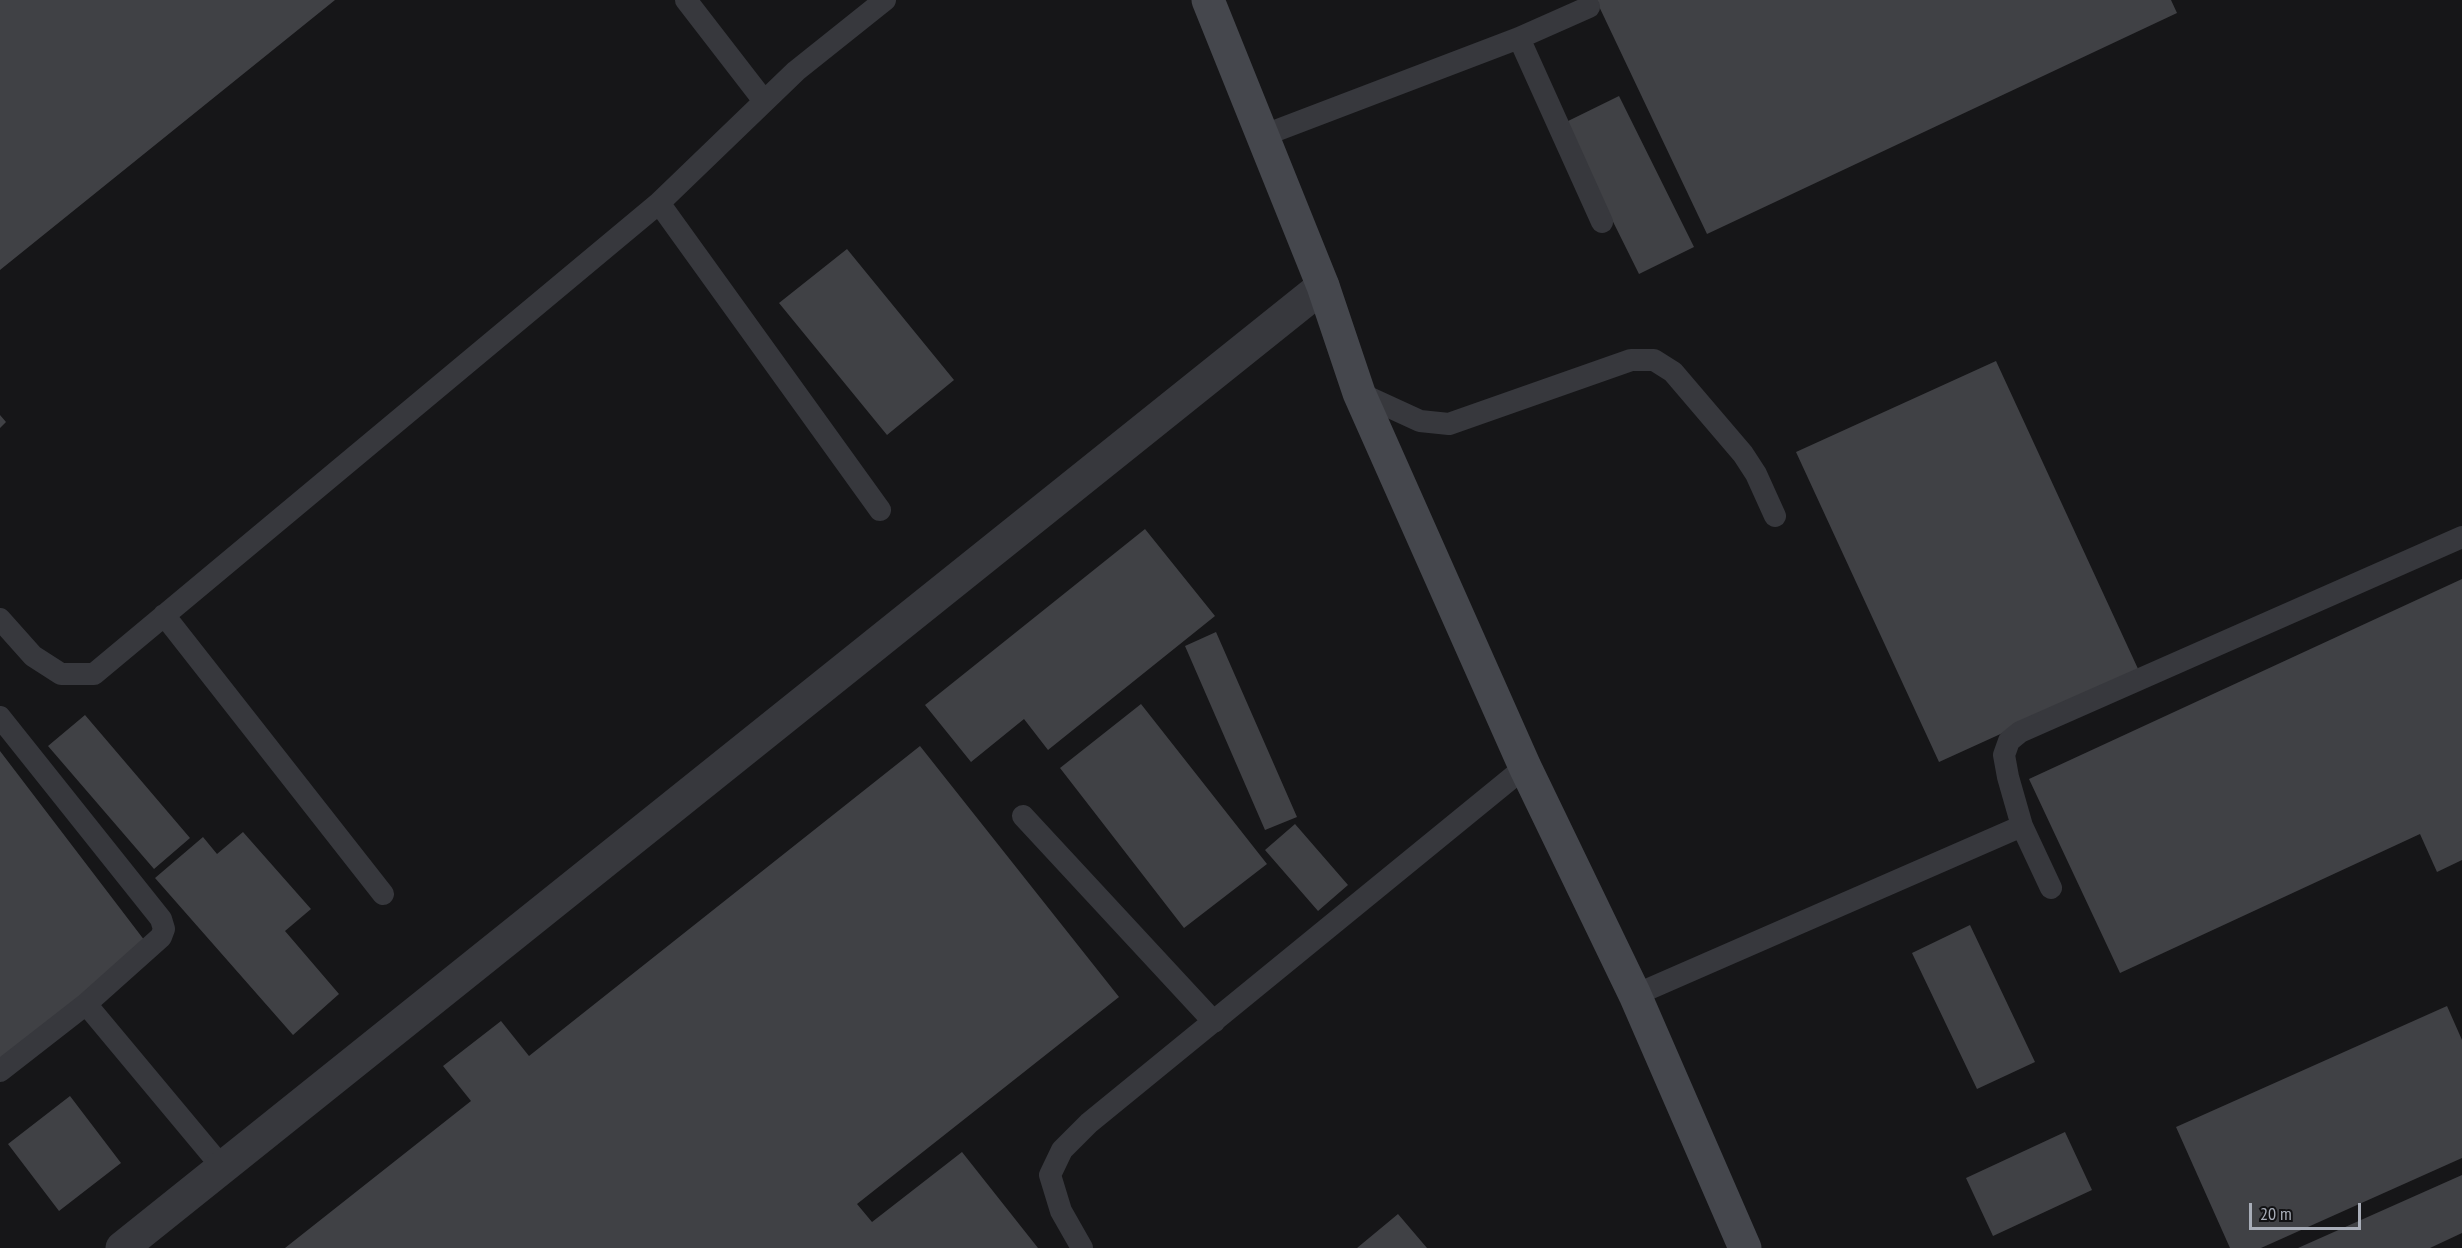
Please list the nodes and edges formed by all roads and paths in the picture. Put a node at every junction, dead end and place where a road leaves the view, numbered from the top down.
1 (686, 0) edge
2 (885, 0) edge
3 (1208, 0) edge
4 (1589, 7) dead end
5 (1519, 38) junction
6 (764, 101) junction
7 (1262, 136) junction
8 (659, 203) junction
9 (1602, 222) dead end
10 (1323, 286) junction
11 (1359, 393) junction
12 (879, 510) dead end
13 (1774, 516) dead end
14 (2462, 537) edge
15 (164, 615) junction
16 (0, 619) edge
17 (0, 717) edge
18 (1525, 767) junction
19 (1023, 816) dead end
20 (2022, 826) junction
21 (2051, 888) dead end
22 (383, 894) dead end
23 (1635, 995) junction
24 (86, 1004) junction
25 (1214, 1022) junction
26 (0, 1071) edge
27 (222, 1167) junction
28 (122, 1248) edge
29 (1082, 1248) edge
30 (1745, 1248) edge

1 - 6 lane
2 - 6 lane
3 - 7 street
4 - 5 lane
5 - 7 lane
5 - 9 lane
6 - 8 lane
7 - 10 street
8 - 12 lane
8 - 15 lane
10 - 11 street
10 - 27 street
11 - 13 lane
11 - 18 street
14 - 20 lane
15 - 16 lane
15 - 22 lane
17 - 24 lane
18 - 23 street
18 - 25 lane
19 - 25 lane
20 - 21 lane
20 - 23 lane
23 - 30 street
24 - 26 lane
24 - 27 lane
25 - 29 lane
27 - 28 street

